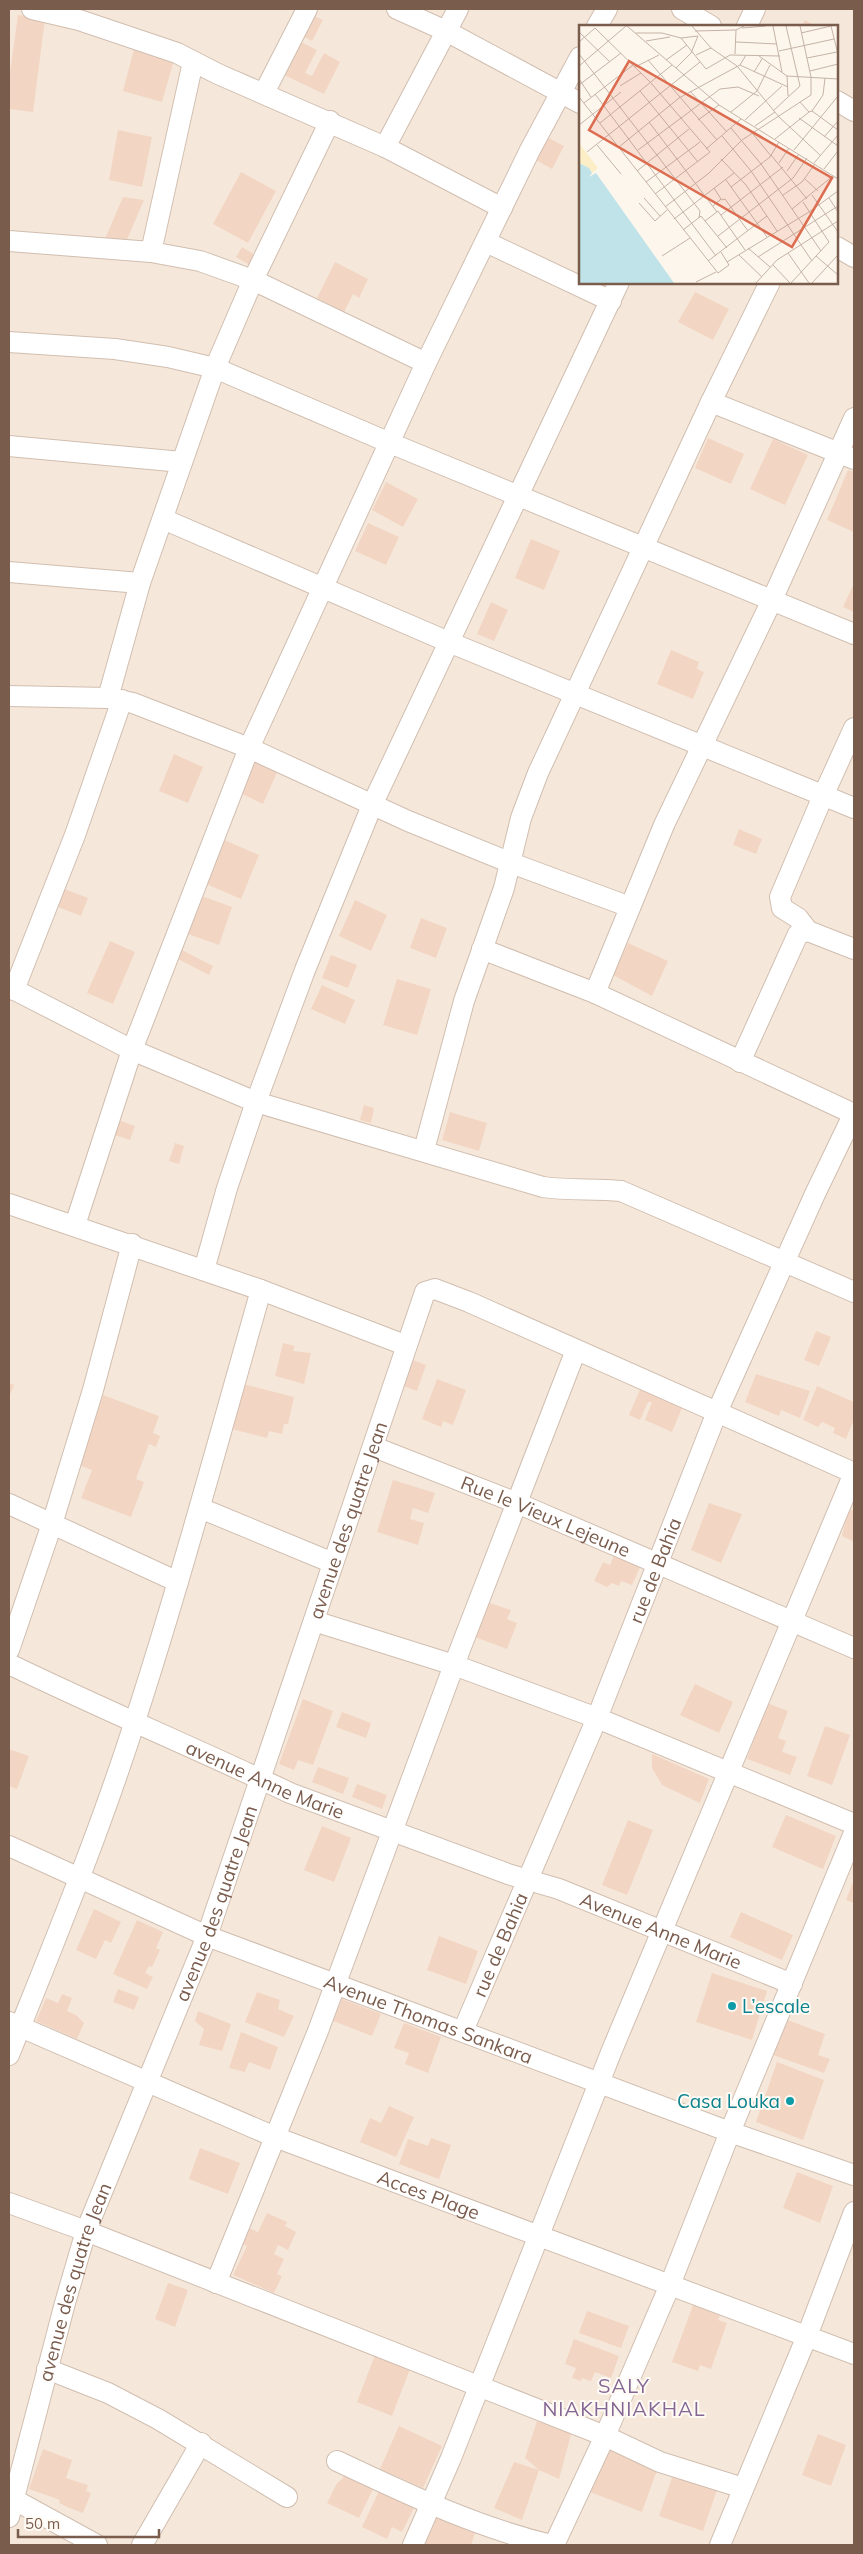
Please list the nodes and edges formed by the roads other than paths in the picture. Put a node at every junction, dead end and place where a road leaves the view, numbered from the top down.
1 (32, 9) edge
2 (307, 9) edge
3 (397, 9) edge
4 (458, 9) edge
5 (607, 9) edge
6 (682, 9) edge
7 (755, 9) edge
8 (70, 13) edge
9 (598, 25) edge
10 (709, 25) edge
11 (747, 25) edge
12 (446, 31) junction
13 (579, 59) edge
14 (193, 62) junction
15 (264, 92) junction
16 (561, 93) junction
17 (579, 102) edge
18 (838, 102) edge
19 (854, 111) edge
20 (330, 121) junction
21 (385, 147) junction
22 (502, 208) junction
23 (9, 241) edge
24 (486, 242) junction
25 (838, 249) edge
26 (151, 252) junction
27 (854, 257) edge
28 (253, 280) junction
29 (619, 284) edge
30 (769, 284) edge
31 (611, 301) junction
32 (9, 342) edge
33 (426, 363) junction
34 (215, 368) junction
35 (711, 402) junction
36 (854, 418) edge
37 (390, 443) junction
38 (9, 446) edge
39 (846, 456) edge
40 (182, 462) junction
41 (518, 496) junction
42 (163, 519) junction
43 (643, 548) junction
44 (9, 572) edge
45 (140, 584) junction
46 (322, 586) junction
47 (772, 600) junction
48 (854, 634) edge
49 (450, 643) junction
50 (575, 694) junction
51 (9, 696) edge
52 (115, 699) junction
53 (854, 728) edge
54 (700, 747) junction
55 (249, 748) junction
56 (823, 796) junction
57 (373, 803) junction
58 (854, 808) edge
59 (511, 863) junction
60 (630, 907) junction
61 (808, 931) junction
62 (482, 949) junction
63 (854, 949) edge
64 (12, 988) edge
65 (595, 993) junction
66 (132, 1050) junction
67 (740, 1062) junction
68 (256, 1102) junction
69 (854, 1114) edge
70 (424, 1150) junction
71 (9, 1204) edge
72 (75, 1225) junction
73 (132, 1244) junction
74 (784, 1262) junction
75 (204, 1270) junction
76 (261, 1290) junction
77 (854, 1292) edge
78 (405, 1345) junction
79 (576, 1350) junction
80 (717, 1412) junction
81 (374, 1447) junction
82 (854, 1473) edge
83 (517, 1503) junction
84 (9, 1504) edge
85 (200, 1508) junction
86 (52, 1524) junction
87 (658, 1562) junction
88 (333, 1563) junction
89 (178, 1582) junction
90 (314, 1621) junction
91 (791, 1621) junction
92 (854, 1648) edge
93 (9, 1650) edge
94 (9, 1664) edge
95 (454, 1665) junction
96 (597, 1718) junction
97 (134, 1723) junction
98 (728, 1772) junction
99 (260, 1777) junction
100 (854, 1824) edge
101 (394, 1832) junction
102 (854, 1833) edge
103 (9, 1846) edge
104 (78, 1879) junction
105 (528, 1880) junction
106 (662, 1931) junction
107 (207, 1936) junction
108 (335, 1982) junction
109 (792, 1984) junction
110 (14, 2025) edge
111 (463, 2031) junction
112 (9, 2054) edge
113 (147, 2083) junction
114 (599, 2083) junction
115 (730, 2132) junction
116 (275, 2137) junction
117 (854, 2175) edge
118 (9, 2203) edge
119 (854, 2212) edge
120 (86, 2231) junction
121 (537, 2236) junction
122 (216, 2283) junction
123 (670, 2285) junction
124 (807, 2336) junction
125 (854, 2354) edge
126 (48, 2369) junction
127 (480, 2387) junction
128 (605, 2436) junction
129 (201, 2443) junction
130 (16, 2455) edge
131 (337, 2461) dead end
132 (743, 2488) junction
133 (287, 2496) dead end
134 (431, 2505) junction
135 (11, 2508) edge
136 (97, 2545) edge
137 (142, 2545) edge
138 (413, 2545) edge
139 (552, 2545) edge
140 (720, 2545) edge

1 - 8 street
2 - 15 street
3 - 12 street
4 - 12 street
5 - 9 street
6 - 10 street
7 - 11 street
8 - 14 street
12 - 16 street
12 - 21 street
13 - 16 street
14 - 15 street
14 - 26 street
15 - 20 street
16 - 17 street
16 - 22 street
18 - 19 street
20 - 21 street
20 - 28 street
21 - 22 street
22 - 24 street
23 - 26 street
24 - 31 street
24 - 33 street
25 - 27 street
26 - 28 street
28 - 33 street
28 - 34 street
29 - 31 street
30 - 35 street
31 - 41 street
32 - 34 street
33 - 37 street
34 - 37 street
34 - 40 street
35 - 39 street
35 - 43 street
36 - 39 street
37 - 41 street
37 - 46 street
38 - 40 street
39 - 47 street
40 - 42 street
41 - 43 street
41 - 49 street
42 - 45 street
42 - 46 street
43 - 47 street
43 - 50 street
44 - 45 street
45 - 52 street
46 - 49 street
46 - 55 street
47 - 48 street
47 - 54 street
49 - 50 street
49 - 57 street
50 - 54 street
50 - 59 street
51 - 52 street
52 - 55 street
52 - 64 street
53 - 56 street
54 - 56 street
54 - 60 street
55 - 57 street
55 - 66 street
56 - 58 street
56 - 61 street
57 - 59 street
57 - 68 street
59 - 60 street
59 - 62 street
60 - 65 street
61 - 63 street
61 - 67 street
62 - 65 street
62 - 70 street
64 - 66 street
65 - 67 street
66 - 68 street
66 - 72 street
67 - 69 street
68 - 70 street
68 - 75 street
69 - 74 street, rue de Bahia
70 - 74 street
71 - 72 street
72 - 73 street
73 - 75 street
73 - 86 street
74 - 77 street
74 - 80 street, rue de Bahia
75 - 76 street
76 - 78 street
76 - 85 street
78 - 79 street, avenue des quatre Jean
78 - 81 street, avenue des quatre Jean
79 - 80 street
79 - 83 street
80 - 82 street
80 - 87 street, rue de Bahia
81 - 83 street, Rue le Vieux Lejeune
81 - 88 street, avenue des quatre Jean
82 - 91 street
83 - 87 street, Rue le Vieux Lejeune
83 - 95 street
84 - 86 street
85 - 88 street
85 - 89 street
86 - 89 street
86 - 93 street
87 - 91 street, Rue le Vieux Lejeune
87 - 96 street, rue de Bahia
88 - 90 street, avenue des quatre Jean
89 - 97 street
90 - 95 street
90 - 99 street, avenue des quatre Jean
91 - 92 street, Rue le Vieux Lejeune
91 - 98 street
94 - 97 street, avenue Anne Marie
95 - 96 street
95 - 101 street
96 - 98 street
96 - 105 street, rue de Bahia
97 - 99 street, avenue Anne Marie
97 - 104 street
98 - 100 street
98 - 106 street
99 - 101 street, avenue Anne Marie
99 - 107 street, avenue des quatre Jean
101 - 105 street, avenue Anne Marie
101 - 108 street
102 - 109 street
103 - 104 street, Avenue Thomas Sankara
104 - 107 street, Avenue Thomas Sankara
104 - 110 street
105 - 106 street, Avenue Anne Marie
105 - 111 street, rue de Bahia
106 - 109 street, Avenue Anne Marie
106 - 114 street
107 - 108 street, Avenue Thomas Sankara
107 - 113 street, avenue des quatre Jean
108 - 111 street, Avenue Thomas Sankara
108 - 116 street
109 - 115 street
110 - 112 street
110 - 113 street, Acces Plage
111 - 114 street, Avenue Thomas Sankara
113 - 116 street, Acces Plage
113 - 120 street, avenue des quatre Jean
114 - 115 street, Avenue Thomas Sankara
114 - 121 street
115 - 117 street, Avenue Thomas Sankara
115 - 123 street
116 - 121 street, Acces Plage
116 - 122 street
118 - 120 street
119 - 124 street
120 - 122 street
120 - 126 street, avenue des quatre Jean
121 - 123 street, Acces Plage
121 - 127 street
122 - 127 street
123 - 124 street, Acces Plage
123 - 128 street
124 - 125 street, Acces Plage
124 - 132 street
126 - 129 street
126 - 130 street, avenue des quatre Jean
127 - 128 street
127 - 134 street
128 - 132 street
128 - 139 street
129 - 133 street
129 - 137 street
130 - 135 street, avenue des quatre Jean
131 - 134 street
132 - 140 street
134 - 138 street
134 - 139 street
135 - 136 street

